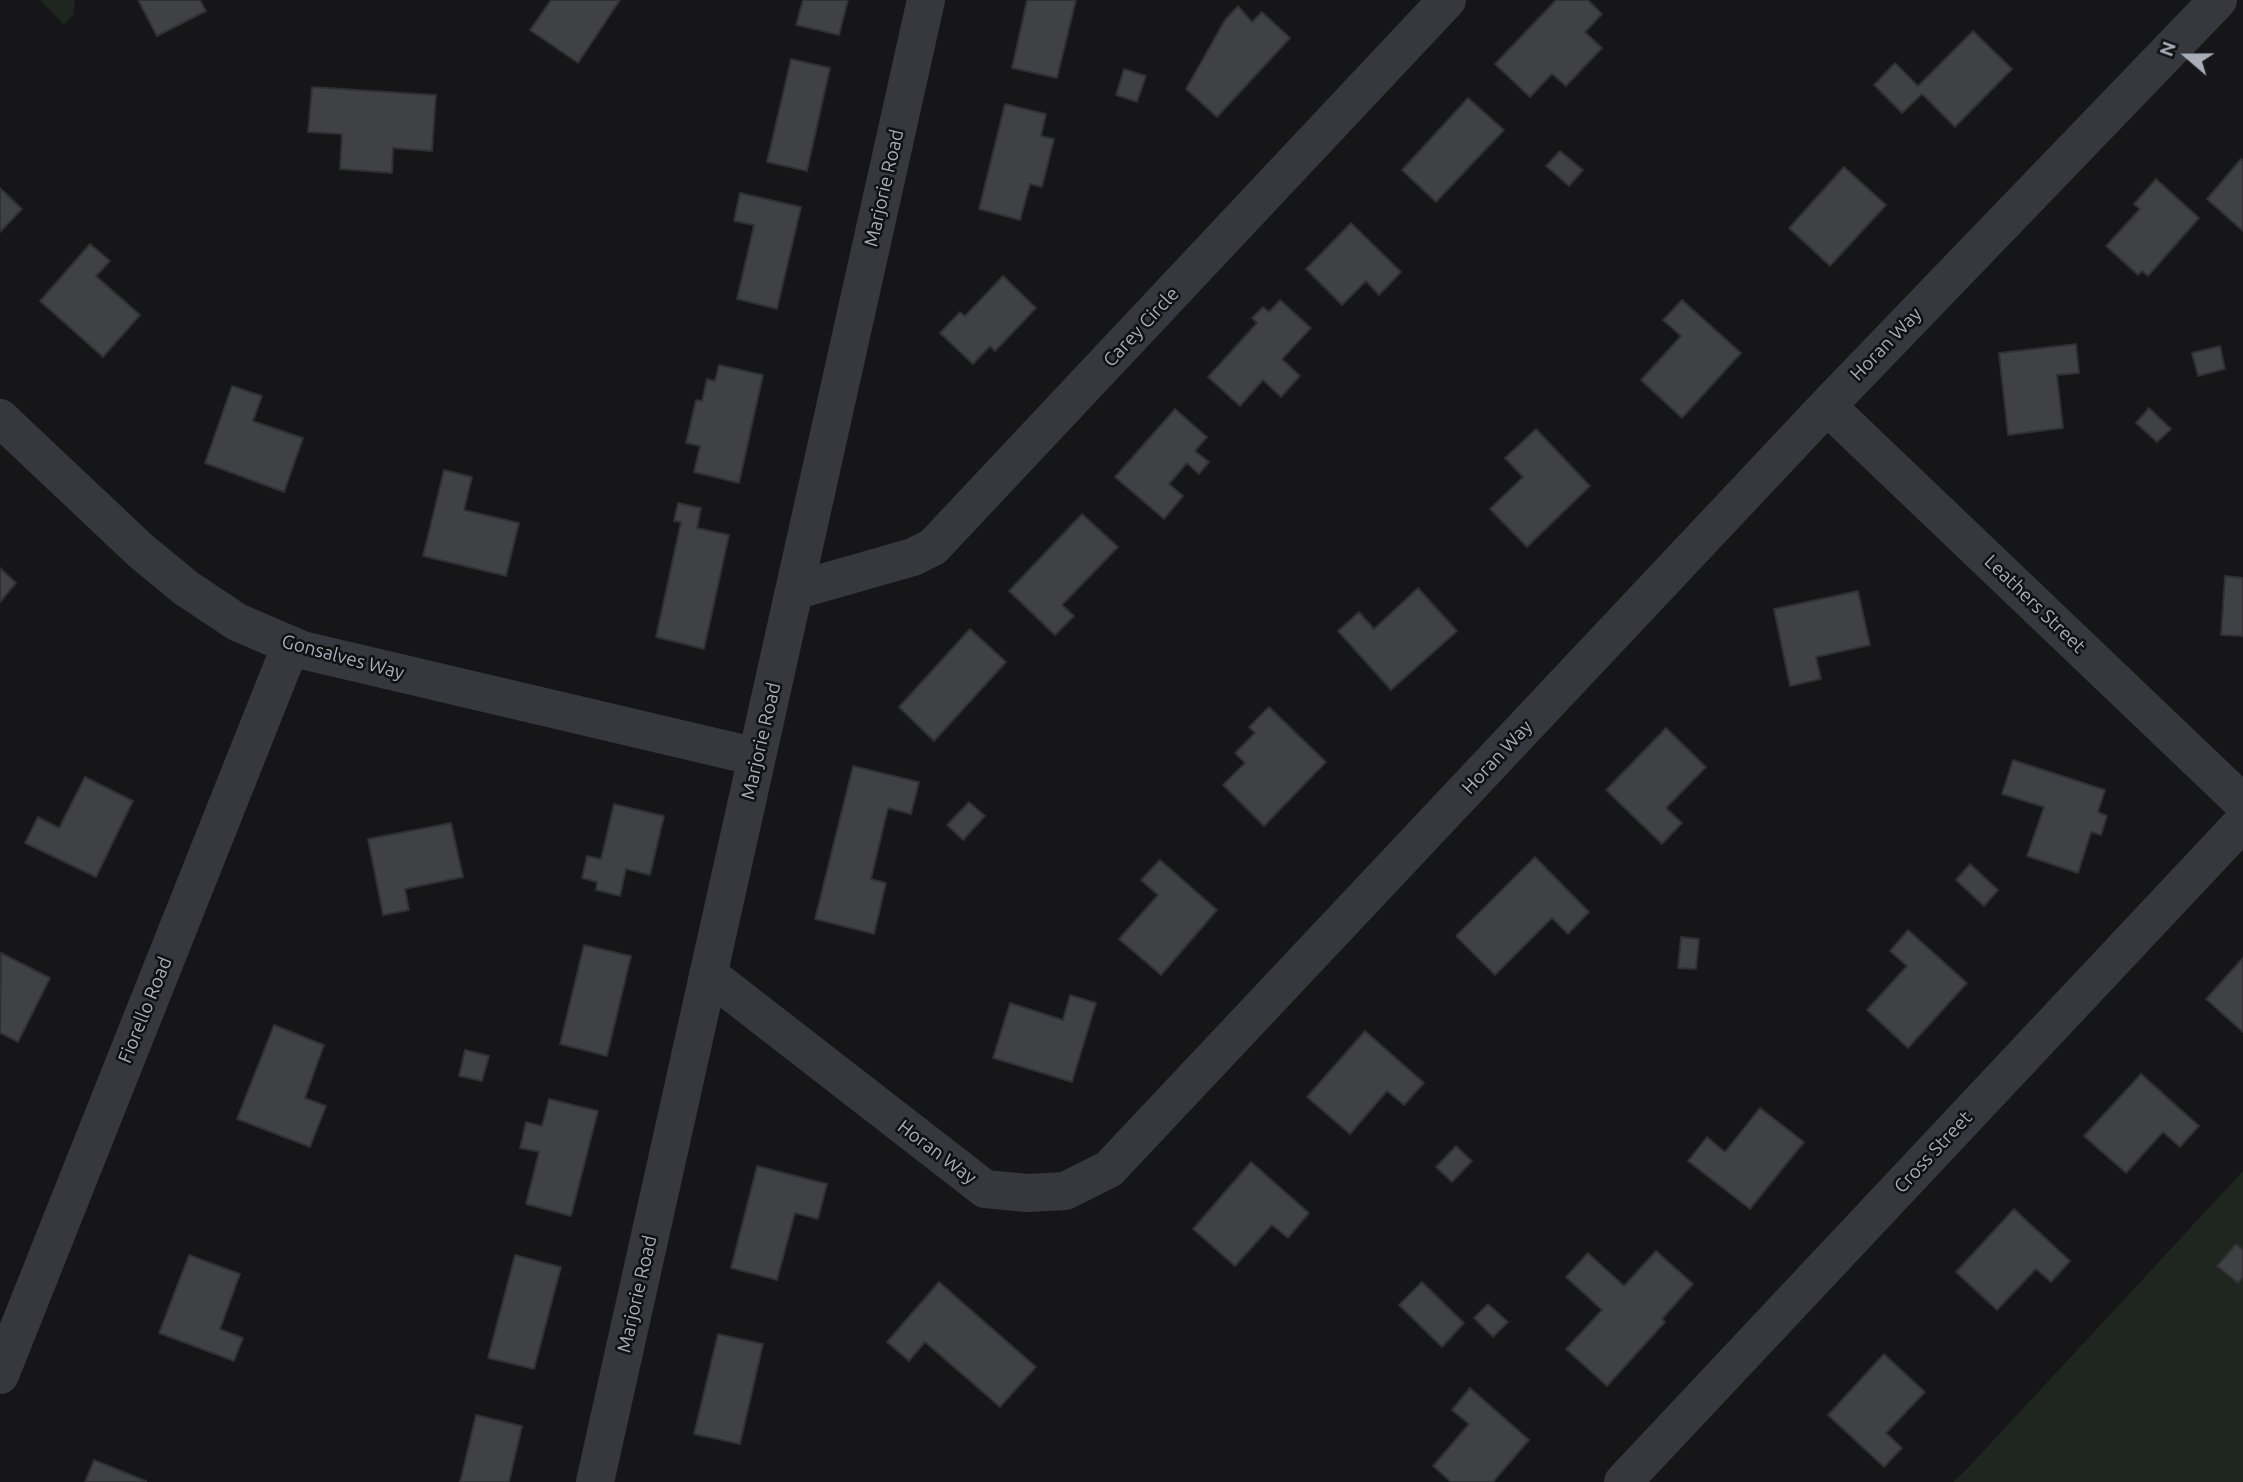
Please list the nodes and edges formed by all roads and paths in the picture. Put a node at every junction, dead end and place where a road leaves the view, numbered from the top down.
1 (926, 0) edge
2 (1447, 0) edge
3 (2218, 0) edge
4 (1827, 406) junction
5 (0, 418) edge
6 (794, 591) junction
7 (291, 645) junction
8 (757, 757) junction
9 (2243, 803) edge
10 (2243, 822) edge
11 (708, 975) junction
12 (0, 1375) edge
13 (594, 1482) edge
14 (1623, 1482) edge

1 - 6 street, Marjorie Road
2 - 6 street, Carey Circle
3 - 4 street, Horan Way
4 - 9 street, Leathers Street
4 - 11 street, Horan Way
5 - 7 street, Gonsalves Way
6 - 8 street, Marjorie Road
7 - 8 street, Gonsalves Way
7 - 12 street, Fiorello Road
8 - 11 street, Marjorie Road
10 - 14 street, Cross Street
11 - 13 street, Marjorie Road

